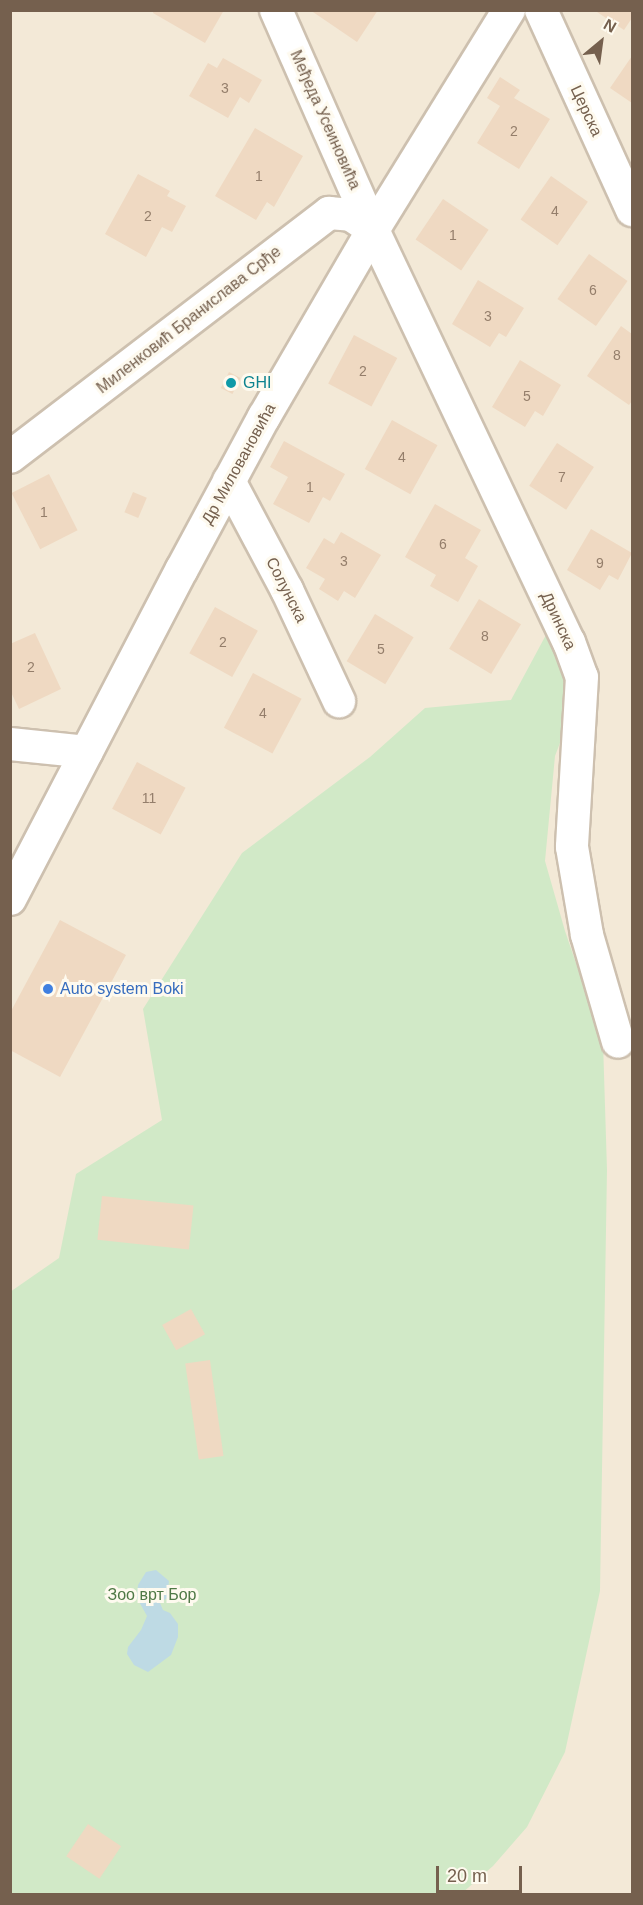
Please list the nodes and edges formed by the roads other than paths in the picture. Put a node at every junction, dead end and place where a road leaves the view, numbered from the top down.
1 (276, 10) edge
2 (509, 10) edge
3 (541, 10) edge
4 (633, 210) edge
5 (373, 230) junction
6 (10, 457) edge
7 (229, 481) junction
8 (339, 701) dead end
9 (10, 744) edge
10 (87, 752) junction
11 (10, 899) edge
12 (618, 1042) dead end

1 - 5 street, Међеда Усеиновића
2 - 5 street, Др Миловановића
3 - 4 street, Церска
5 - 6 street, Миленковић Бранислава Срђе
5 - 7 street, Др Миловановића
5 - 12 street, Дринска
7 - 8 street, Солунска
7 - 10 street, Др Миловановића
9 - 10 street
10 - 11 street, Др Миловановића

